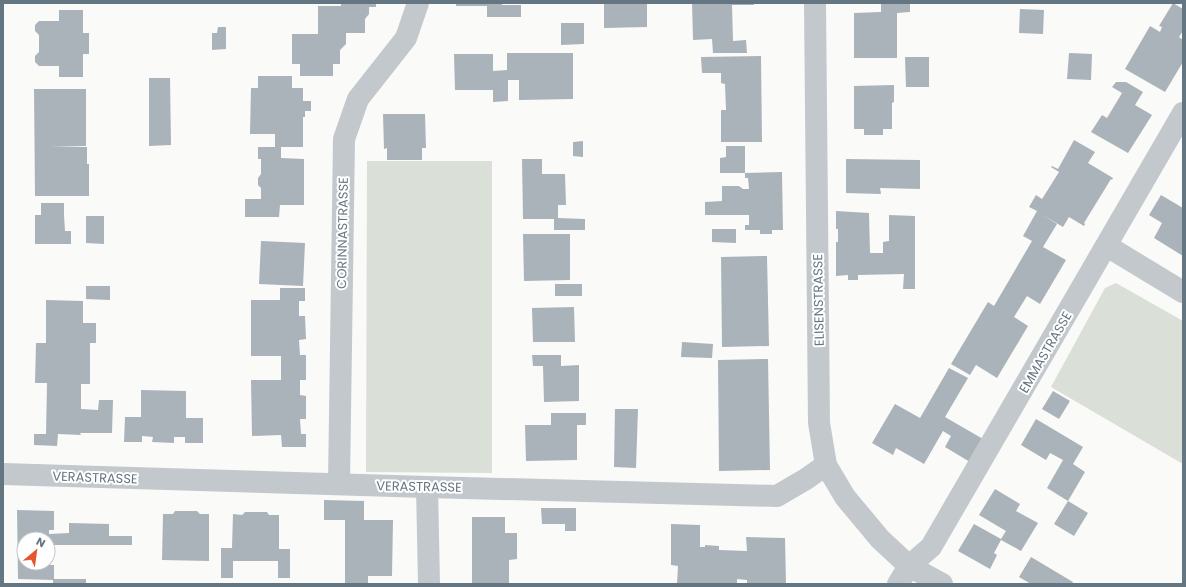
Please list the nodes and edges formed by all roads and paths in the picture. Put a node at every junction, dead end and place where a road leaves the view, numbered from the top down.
1 (418, 3) edge
2 (815, 3) edge
3 (1183, 113) edge
4 (1107, 246) junction
5 (1183, 292) edge
6 (826, 465) junction
7 (3, 474) edge
8 (339, 484) junction
9 (427, 487) junction
10 (903, 575) edge
11 (429, 584) edge
12 (942, 584) edge

1 - 8 street, CORINNASTRASSE
2 - 6 street, ELISENSTRASSE
3 - 4 street, EMMASTRASSE
4 - 5 street
4 - 10 street, EMMASTRASSE
6 - 9 street, VERASTRASSE
6 - 10 street, ELISENSTRASSE
7 - 8 street, VERASTRASSE
8 - 9 street, VERASTRASSE
9 - 11 street
10 - 12 street, ELISENSTRASSE

